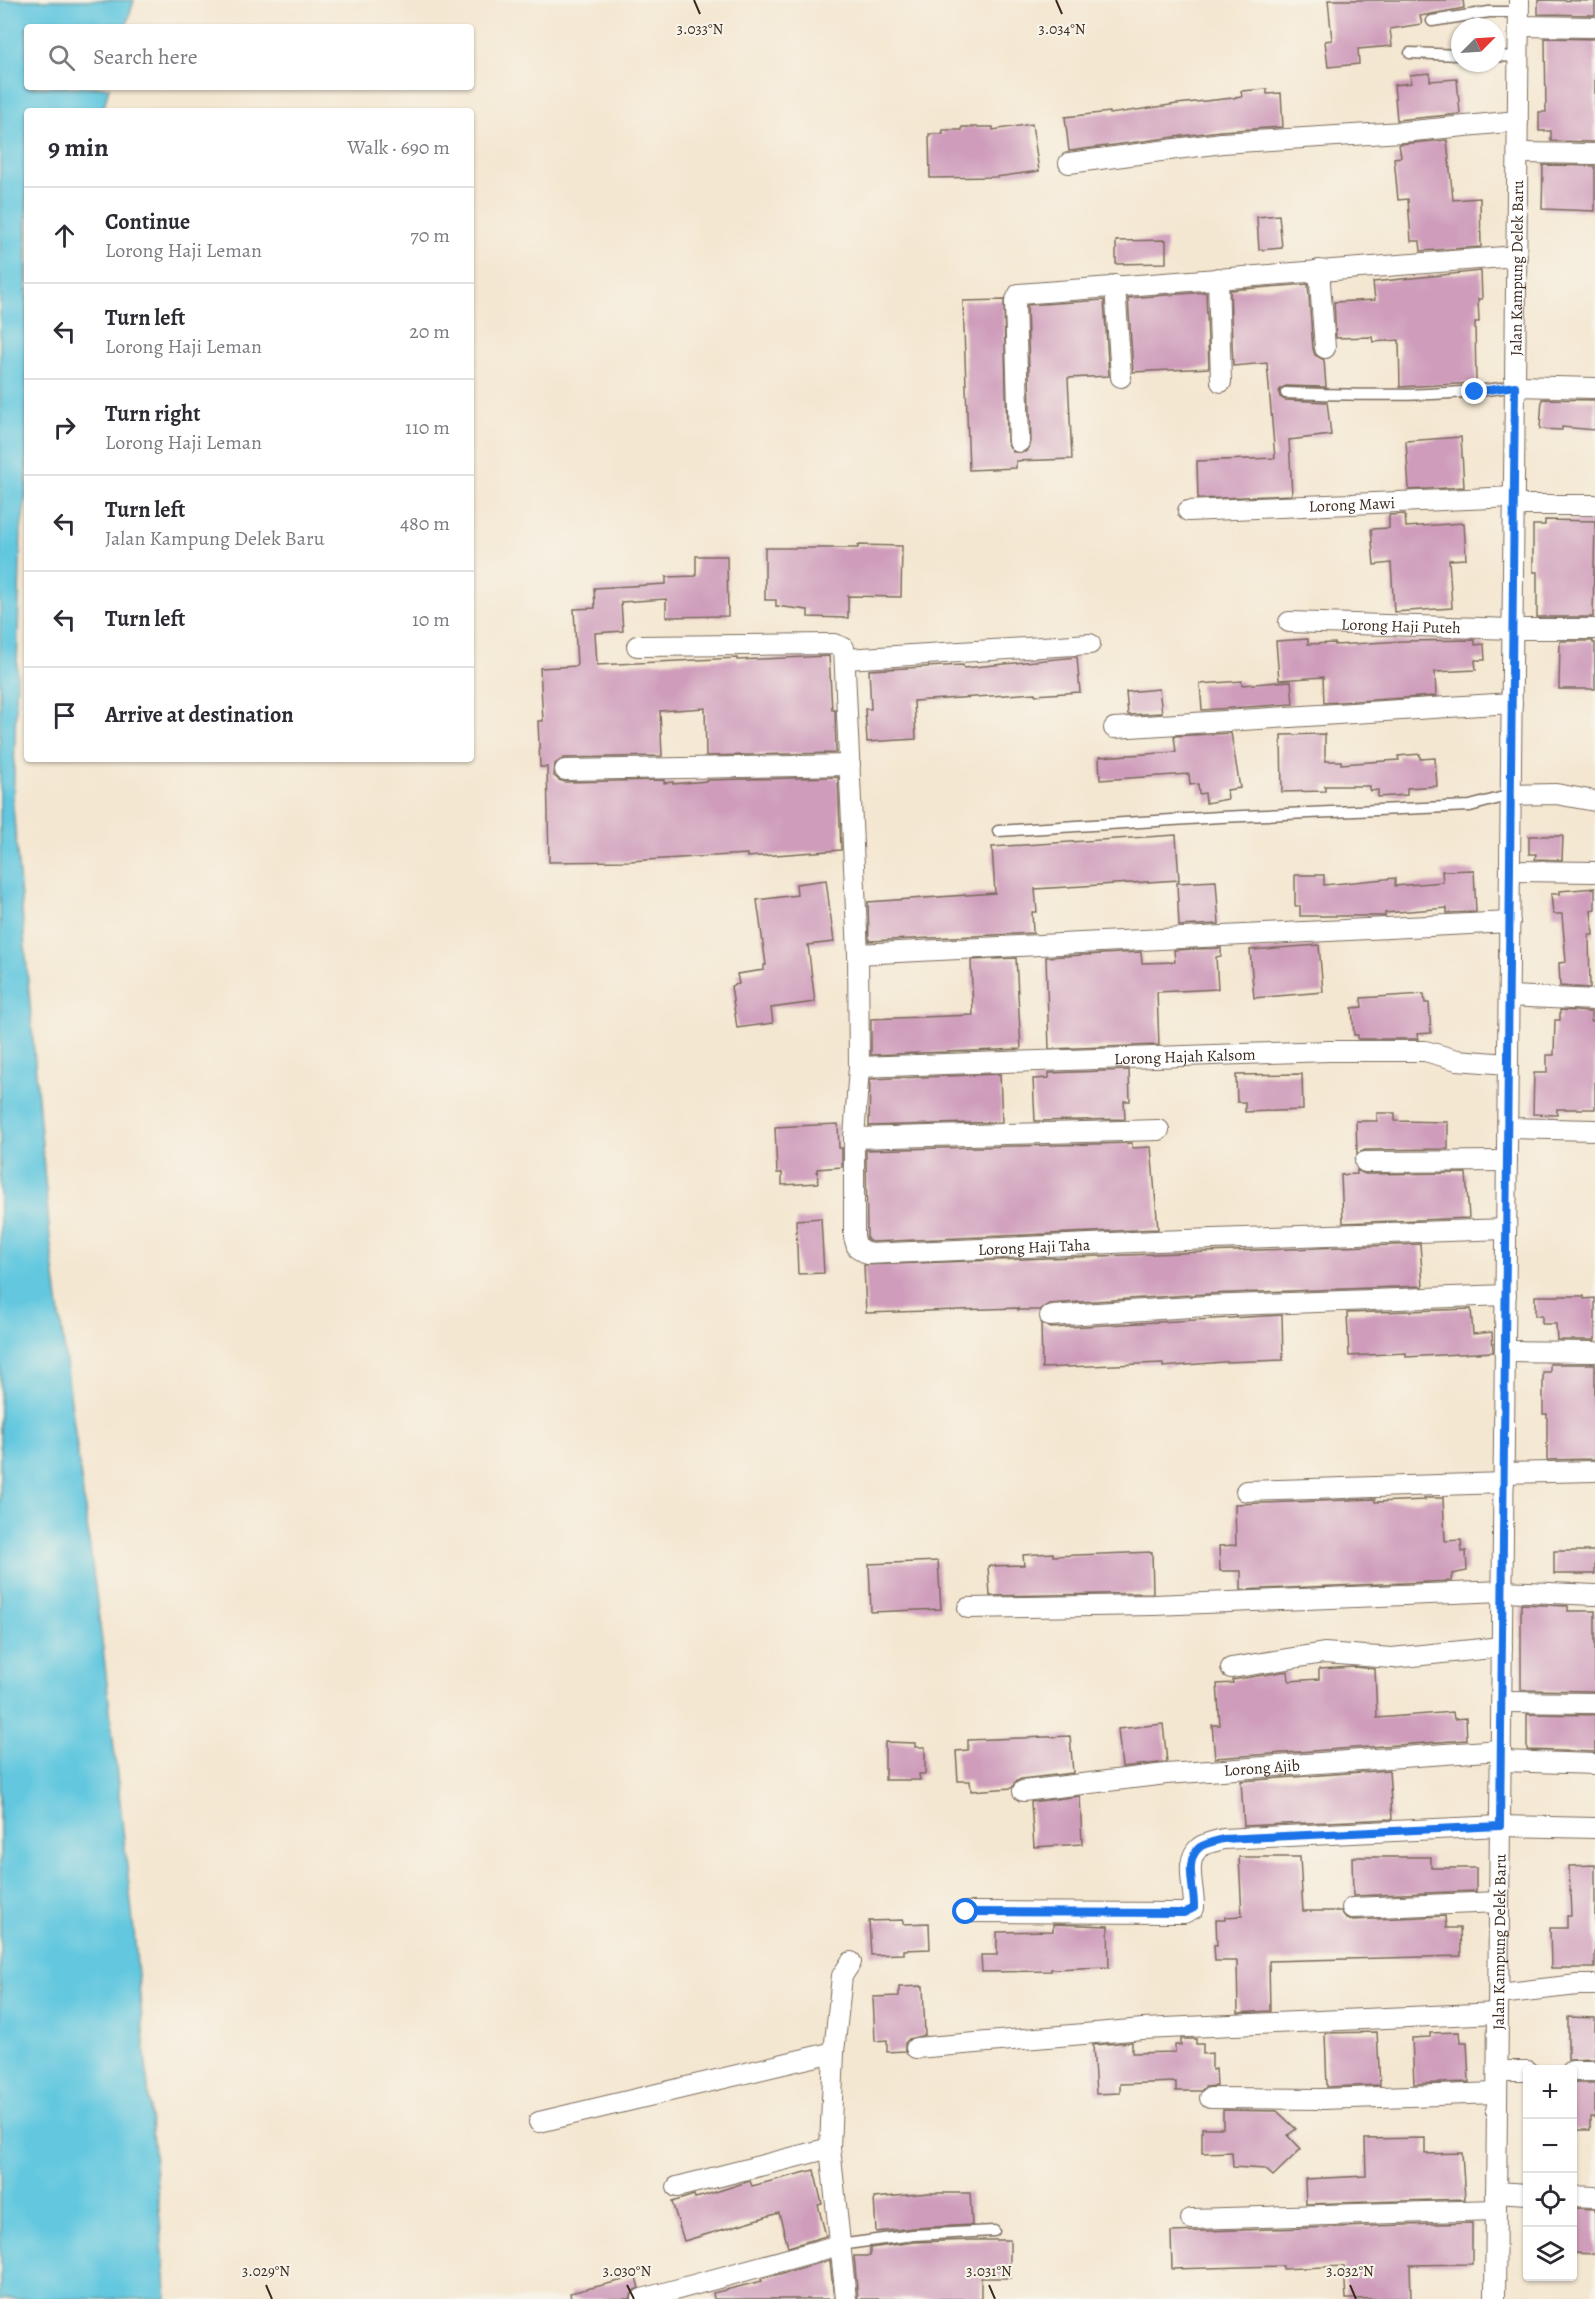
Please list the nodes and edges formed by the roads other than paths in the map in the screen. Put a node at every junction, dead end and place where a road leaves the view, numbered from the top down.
1 (1519, 13) edge
2 (1432, 21) dead end
3 (1595, 27) edge
4 (1410, 53) dead end
5 (1451, 55) edge
6 (1505, 57) edge
7 (1519, 57) junction
8 (1518, 121) junction
9 (1518, 153) junction
10 (1595, 153) edge
11 (1069, 163) dead end
12 (1517, 256) junction
13 (1319, 270) junction
14 (1218, 278) junction
15 (1115, 285) junction
16 (1325, 348) dead end
17 (1121, 377) dead end
18 (1221, 382) dead end
19 (1515, 386) junction
20 (1595, 388) edge
21 (1286, 393) dead end
22 (1019, 442) dead end
23 (1514, 501) junction
24 (1595, 505) edge
25 (1188, 511) dead end
26 (1289, 622) dead end
27 (1513, 629) junction
28 (1595, 629) edge
29 (1090, 644) dead end
30 (637, 646) dead end
31 (846, 659) junction
32 (1512, 704) junction
33 (1114, 728) dead end
34 (850, 765) junction
35 (565, 770) dead end
36 (1511, 795) junction
37 (1595, 801) edge
38 (999, 831) dead end
39 (1510, 872) junction
40 (1595, 872) edge
41 (1510, 922) junction
42 (858, 954) junction
43 (1509, 996) junction
44 (1595, 1000) edge
45 (1508, 1064) junction
46 (859, 1067) junction
47 (1508, 1128) junction
48 (1159, 1130) dead end
49 (1595, 1130) edge
50 (854, 1138) junction
51 (1507, 1161) junction
52 (1365, 1162) dead end
53 (1506, 1229) junction
54 (1506, 1295) junction
55 (1050, 1316) dead end
56 (1505, 1351) junction
57 (1595, 1352) edge
58 (1595, 1471) edge
59 (1504, 1478) junction
60 (1246, 1491) dead end
61 (1503, 1591) junction
62 (1595, 1595) edge
63 (968, 1608) dead end
64 (1502, 1647) junction
65 (1231, 1668) dead end
66 (1502, 1702) junction
67 (1595, 1703) edge
68 (1501, 1756) junction
69 (1595, 1764) edge
70 (1023, 1791) dead end
71 (1500, 1826) junction
72 (1595, 1828) edge
73 (1499, 1902) junction
74 (1352, 1908) dead end
75 (966, 1912) dead end
76 (851, 1962) dead end
77 (1595, 1985) edge
78 (1498, 2003) junction
79 (916, 2048) dead end
80 (834, 2052) junction
81 (1498, 2071) junction
82 (1523, 2071) edge
83 (1577, 2071) edge
84 (1595, 2072) edge
85 (1497, 2093) junction
86 (1210, 2098) dead end
87 (539, 2122) dead end
88 (830, 2148) junction
89 (677, 2187) dead end
90 (1523, 2195) edge
91 (1577, 2196) edge
92 (1595, 2198) edge
93 (1496, 2201) junction
94 (1191, 2219) dead end
95 (994, 2230) dead end
96 (839, 2245) junction
97 (642, 2299) edge
98 (846, 2299) edge
99 (1496, 2299) edge

1 - 2 lane
1 - 3 street
1 - 7 street, Jalan Kampung Delek Baru
4 - 5 lane
6 - 7 lane
7 - 8 street, Jalan Kampung Delek Baru
8 - 9 street, Jalan Kampung Delek Baru
8 - 11 street
9 - 10 street
9 - 12 street, Jalan Kampung Delek Baru
12 - 13 street
12 - 19 street, Jalan Kampung Delek Baru
13 - 14 street
13 - 16 street
14 - 15 street
14 - 18 street
15 - 17 street
15 - 22 street
19 - 20 street
19 - 21 lane
19 - 23 street, Jalan Kampung Delek Baru
23 - 24 street, Lorong Mawi
23 - 25 street, Lorong Mawi
23 - 27 street, Jalan Kampung Delek Baru
26 - 27 street, Lorong Haji Puteh
27 - 28 street, Lorong Haji Puteh
27 - 32 street, Jalan Kampung Delek Baru
29 - 31 street
30 - 31 street
31 - 34 street, Lorong Haji Taha
32 - 33 street
32 - 36 street, Jalan Kampung Delek Baru
34 - 35 street
34 - 42 street, Lorong Haji Taha
36 - 37 street
36 - 38 lane
36 - 39 street, Jalan Kampung Delek Baru
39 - 40 street
39 - 41 street, Jalan Kampung Delek Baru
41 - 42 street
41 - 43 street, Jalan Kampung Delek Baru
42 - 46 street, Lorong Haji Taha
43 - 44 street
43 - 45 street, Jalan Kampung Delek Baru
45 - 46 street, Lorong Hajah Kalsom
45 - 47 street, Jalan Kampung Delek Baru
46 - 50 street, Lorong Haji Taha
47 - 49 street
47 - 51 street, Jalan Kampung Delek Baru
48 - 50 street
50 - 53 street, Lorong Haji Taha
51 - 52 street
51 - 53 street, Jalan Kampung Delek Baru
53 - 54 street, Jalan Kampung Delek Baru
54 - 55 street
54 - 56 street, Jalan Kampung Delek Baru
56 - 57 street
56 - 59 street, Jalan Kampung Delek Baru
58 - 59 street
59 - 60 street
59 - 61 street, Jalan Kampung Delek Baru
61 - 62 street
61 - 63 street
61 - 64 street, Jalan Kampung Delek Baru
64 - 65 street
64 - 66 street, Jalan Kampung Delek Baru
66 - 67 street
66 - 68 street, Jalan Kampung Delek Baru
68 - 69 street, Lorong Ajib
68 - 70 street, Lorong Ajib
68 - 71 street, Jalan Kampung Delek Baru
71 - 72 street
71 - 73 street, Jalan Kampung Delek Baru
71 - 75 street
73 - 74 street
73 - 78 street, Jalan Kampung Delek Baru
76 - 80 street
77 - 78 street
78 - 79 street
78 - 81 street, Jalan Kampung Delek Baru
80 - 87 street
80 - 88 street
81 - 82 street
81 - 85 street, Jalan Kampung Delek Baru
83 - 84 street
85 - 86 street
85 - 93 street, Jalan Kampung Delek Baru
88 - 89 street
88 - 96 street
90 - 93 street
91 - 92 street
93 - 94 street
93 - 99 street, Jalan Kampung Delek Baru
95 - 96 lane
96 - 97 street
96 - 98 street

